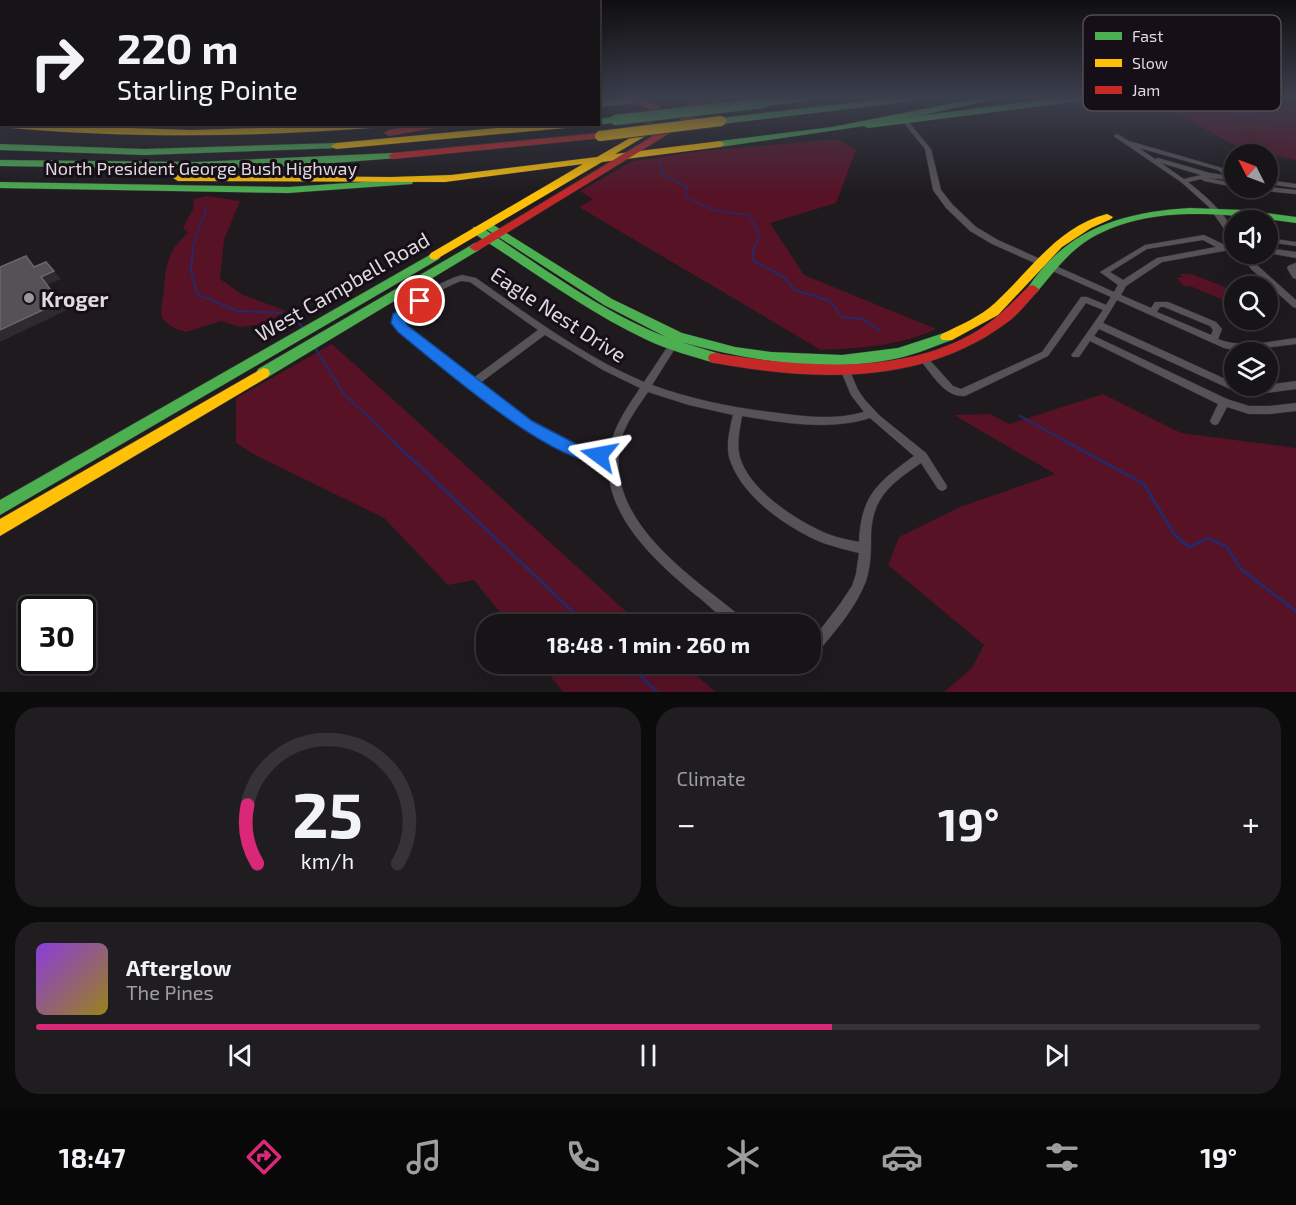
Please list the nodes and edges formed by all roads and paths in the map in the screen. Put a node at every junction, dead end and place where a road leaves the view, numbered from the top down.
1 (73, 130) edge
2 (251, 130) edge
3 (403, 130) edge
4 (517, 130) edge
5 (590, 130) edge
6 (630, 130) edge
7 (649, 130) edge
8 (670, 130) edge
9 (688, 130) edge
10 (833, 130) edge
11 (840, 130) edge
12 (913, 130) edge
13 (821, 133) junction
14 (1117, 136) dead end
15 (1129, 143) junction
16 (714, 145) junction
17 (0, 147) edge
18 (191, 152) junction
19 (627, 156) junction
20 (1150, 158) junction
21 (597, 160) junction
22 (0, 163) edge
23 (0, 170) edge
24 (526, 170) junction
25 (1224, 172) edge
26 (1206, 176) junction
27 (458, 177) junction
28 (1224, 179) edge
29 (1183, 181) junction
30 (1278, 184) edge
31 (0, 185) edge
32 (1278, 188) edge
33 (1295, 188) edge
34 (558, 190) junction
35 (1215, 209) junction
36 (1296, 214) edge
37 (1296, 220) edge
38 (1224, 222) edge
39 (488, 231) junction
40 (1278, 241) edge
41 (1296, 244) edge
42 (1278, 252) edge
43 (1296, 255) edge
44 (1252, 264) edge
45 (1045, 265) junction
46 (1296, 266) edge
47 (1296, 276) edge
48 (1123, 284) junction
49 (574, 291) junction
50 (1116, 297) junction
51 (603, 298) junction
52 (1296, 305) edge
53 (1108, 309) junction
54 (1152, 313) junction
55 (335, 323) junction
56 (1098, 325) junction
57 (545, 330) junction
58 (1089, 338) junction
59 (1213, 340) junction
60 (676, 341) junction
61 (1296, 341) edge
62 (1076, 355) dead end
63 (923, 358) junction
64 (844, 365) junction
65 (472, 384) junction
66 (1296, 385) edge
67 (647, 386) junction
68 (1224, 402) junction
69 (1296, 407) edge
70 (738, 413) junction
71 (871, 414) junction
72 (1215, 421) dead end
73 (106, 447) junction
74 (922, 456) junction
75 (614, 457) junction
76 (942, 486) dead end
77 (0, 508) edge
78 (0, 528) edge
79 (865, 549) junction
80 (729, 614) edge
81 (821, 638) edge

1 - 2 main road, North President George Bush Highway
3 - 18 main road
4 - 18 main road
5 - 22 main road
6 - 24 main road
7 - 21 main road, West Campbell Road
8 - 19 main road
9 - 16 main road
10 - 13 main road
11 - 13 main road, North President George Bush Highway
12 - 45 street
13 - 16 main road, North President George Bush Highway
14 - 15 street
15 - 20 street
15 - 25 street
16 - 19 main road, North President George Bush Highway
17 - 18 main road
19 - 21 main road, North President George Bush Highway
19 - 34 main road
20 - 26 street
20 - 29 street
21 - 24 main road, North President George Bush Highway
21 - 34 main road, West Campbell Road
23 - 27 main road
24 - 27 main road, North President George Bush Highway
24 - 34 main road
26 - 28 street
26 - 29 street
27 - 31 main road, North President George Bush Highway
29 - 35 street
30 - 33 street
32 - 33 street
34 - 39 main road, West Campbell Road
35 - 36 main road
35 - 37 main road
35 - 38 street
35 - 45 main road
39 - 49 main road
39 - 51 main road
39 - 55 main road, West Campbell Road
40 - 41 street
42 - 43 street
44 - 52 street
45 - 50 street
45 - 63 main road
45 - 64 main road
46 - 47 street
48 - 48 street
48 - 50 street
49 - 51 main road
49 - 60 main road
50 - 53 street
50 - 54 street
51 - 60 main road
53 - 56 street
53 - 63 street
54 - 59 street
54 - 59 street
55 - 73 main road, West Campbell Road
55 - 78 main road, West Campbell Road
56 - 58 street
56 - 66 street
57 - 65 street
57 - 65 street, Eagle Nest Drive
57 - 67 street, Eagle Nest Drive
58 - 62 street
58 - 68 street
59 - 61 street
60 - 64 main road
60 - 67 street
63 - 64 main road
64 - 71 street
65 - 75 street
67 - 70 street, Eagle Nest Drive
67 - 75 street
68 - 69 street
68 - 72 street
70 - 71 street, Eagle Nest Drive
70 - 79 street
71 - 74 street
73 - 77 main road, West Campbell Road
73 - 78 main road
74 - 76 street
74 - 79 street
75 - 80 street
79 - 81 street

